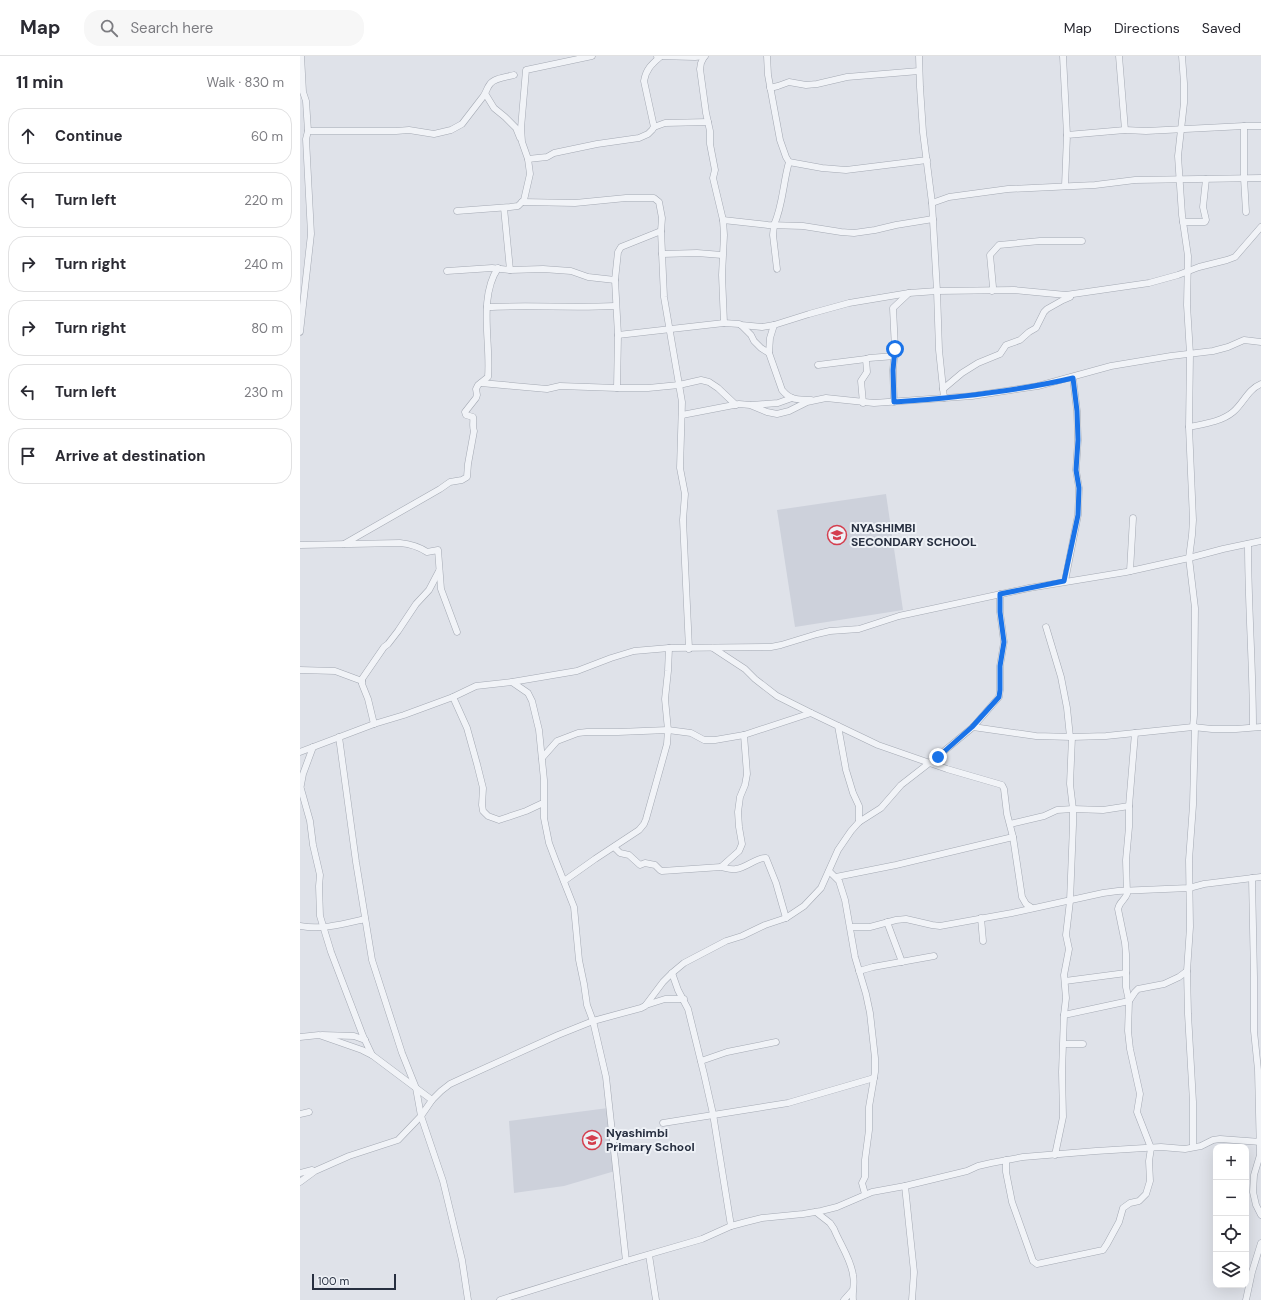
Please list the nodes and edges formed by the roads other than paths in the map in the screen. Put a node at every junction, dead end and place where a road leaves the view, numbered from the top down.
1 (300, 56) edge
2 (592, 56) edge
3 (659, 56) edge
4 (704, 56) edge
5 (767, 56) edge
6 (919, 56) edge
7 (1063, 56) edge
8 (1119, 56) edge
9 (1182, 56) edge
10 (919, 71) junction
11 (514, 75) dead end
12 (770, 88) junction
13 (486, 95) junction
14 (708, 122) junction
15 (1244, 126) junction
16 (1261, 126) edge
17 (654, 127) junction
18 (1125, 130) junction
19 (1180, 130) junction
20 (308, 131) junction
21 (1067, 134) junction
22 (522, 142) junction
23 (528, 159) junction
24 (927, 160) junction
25 (789, 162) junction
26 (1244, 178) junction
27 (1261, 178) edge
28 (1206, 179) junction
29 (1179, 180) junction
30 (1065, 186) junction
31 (522, 202) junction
32 (932, 203) junction
33 (504, 208) junction
34 (457, 211) dead end
35 (1246, 212) dead end
36 (932, 219) junction
37 (722, 220) junction
38 (1183, 222) junction
39 (774, 225) junction
40 (1261, 227) edge
41 (661, 231) junction
42 (1082, 241) dead end
43 (662, 254) junction
44 (722, 255) junction
45 (498, 268) junction
46 (777, 269) dead end
47 (510, 270) junction
48 (447, 271) dead end
49 (1187, 271) junction
50 (614, 280) junction
51 (937, 291) junction
52 (992, 291) junction
53 (908, 293) junction
54 (1077, 294) junction
55 (615, 306) junction
56 (487, 308) junction
57 (724, 323) junction
58 (742, 325) junction
59 (774, 325) junction
60 (669, 328) junction
61 (300, 332) edge
62 (618, 334) junction
63 (1261, 342) edge
64 (769, 353) junction
65 (1190, 354) junction
66 (895, 356) junction
67 (866, 359) junction
68 (818, 365) dead end
69 (1073, 378) junction
70 (480, 383) junction
71 (1261, 384) edge
72 (679, 385) junction
73 (617, 388) junction
74 (943, 389) junction
75 (792, 398) junction
76 (944, 398) junction
77 (814, 400) junction
78 (894, 402) junction
79 (863, 403) junction
80 (736, 405) junction
81 (750, 405) junction
82 (682, 415) junction
83 (1189, 427) junction
84 (1133, 518) dead end
85 (1261, 541) edge
86 (344, 544) junction
87 (1248, 544) junction
88 (300, 545) edge
89 (1189, 558) junction
90 (440, 571) junction
91 (1130, 571) junction
92 (1064, 581) junction
93 (1000, 594) junction
94 (1046, 627) dead end
95 (457, 632) dead end
96 (669, 648) junction
97 (713, 648) junction
98 (689, 649) junction
99 (300, 670) edge
100 (362, 681) junction
101 (512, 682) junction
102 (453, 697) junction
103 (811, 713) junction
104 (374, 724) junction
105 (838, 726) junction
106 (972, 727) junction
107 (1194, 727) junction
108 (1253, 727) junction
109 (1261, 727) edge
110 (668, 730) junction
111 (1135, 732) junction
112 (744, 734) junction
113 (1071, 737) junction
114 (338, 738) junction
115 (313, 747) junction
116 (300, 752) edge
117 (542, 758) junction
118 (930, 763) junction
119 (300, 790) edge
120 (543, 803) junction
121 (1129, 806) junction
122 (1073, 809) junction
123 (859, 822) junction
124 (1010, 824) junction
125 (1013, 837) junction
126 (614, 847) junction
127 (720, 867) junction
128 (829, 871) junction
129 (836, 877) junction
130 (1261, 877) edge
131 (1252, 878) junction
132 (564, 881) junction
133 (1189, 888) junction
134 (1127, 891) junction
135 (1070, 900) junction
136 (1032, 908) junction
137 (786, 918) junction
138 (981, 918) junction
139 (365, 919) junction
140 (887, 922) junction
141 (300, 926) edge
142 (324, 927) junction
143 (851, 927) junction
144 (983, 941) dead end
145 (934, 956) dead end
146 (902, 962) junction
147 (859, 971) junction
148 (1188, 971) junction
149 (672, 973) junction
150 (1126, 973) junction
151 (1065, 981) junction
152 (684, 1000) junction
153 (1129, 1001) junction
154 (645, 1006) junction
155 (1064, 1015) junction
156 (593, 1021) junction
157 (319, 1035) junction
158 (300, 1037) edge
159 (365, 1040) junction
160 (776, 1042) dead end
161 (1064, 1044) junction
162 (1083, 1044) dead end
163 (372, 1055) junction
164 (701, 1061) junction
165 (874, 1078) junction
166 (416, 1088) junction
167 (432, 1100) junction
168 (309, 1112) dead end
169 (300, 1114) edge
170 (713, 1114) junction
171 (421, 1116) junction
172 (663, 1123) dead end
173 (1260, 1142) edge
174 (1193, 1147) junction
175 (1151, 1148) junction
176 (1055, 1155) junction
177 (1006, 1160) junction
178 (313, 1169) dead end
179 (300, 1174) edge
180 (300, 1182) edge
181 (904, 1186) junction
182 (865, 1194) junction
183 (816, 1212) junction
184 (1261, 1215) edge
185 (731, 1226) junction
186 (1261, 1243) edge
187 (649, 1255) junction
188 (626, 1261) junction
189 (852, 1291) junction
190 (468, 1300) edge
191 (500, 1300) edge
192 (656, 1300) edge
193 (844, 1300) edge
194 (853, 1300) edge
195 (912, 1300) edge
196 (1246, 1300) edge

1 - 20 street
2 - 22 street
3 - 4 street
3 - 17 street
4 - 14 street
5 - 12 street
6 - 10 street
7 - 21 street
8 - 18 street
9 - 19 street
10 - 12 street
10 - 24 street
11 - 13 street
12 - 25 street
13 - 20 street
13 - 22 street
14 - 17 street
14 - 37 street
15 - 16 street
15 - 19 street
15 - 26 street
17 - 23 street
18 - 19 street
18 - 21 street
19 - 29 street
20 - 61 street
21 - 30 street
22 - 23 street
23 - 31 street
24 - 25 street
24 - 32 street
25 - 39 street
26 - 27 street
26 - 28 street
26 - 35 street
28 - 29 street
28 - 38 street
29 - 30 street
29 - 38 street
30 - 32 street
31 - 33 street
31 - 41 street
32 - 36 street
33 - 34 street
33 - 47 street
36 - 39 street
36 - 51 street
37 - 39 street
37 - 44 street
38 - 49 street
39 - 46 street
40 - 49 street
41 - 43 street
41 - 50 street
42 - 52 street
43 - 44 street
43 - 60 street
44 - 57 street
45 - 47 street
45 - 48 street
45 - 56 street
47 - 50 street
49 - 54 street
49 - 65 street
50 - 55 street
51 - 52 street
51 - 53 street
51 - 74 street
52 - 54 street
53 - 59 street
53 - 66 street
54 - 74 street
55 - 56 street
55 - 62 street
56 - 70 street
57 - 58 street
57 - 60 street
58 - 59 street
58 - 64 street
59 - 64 street
60 - 62 street
60 - 72 street
62 - 73 street
63 - 65 street
64 - 75 street
65 - 69 street
65 - 83 street
66 - 67 street
66 - 78 street
67 - 68 street
67 - 79 street
69 - 76 street
69 - 92 street
70 - 73 street
70 - 86 street
71 - 83 street
72 - 73 street
72 - 80 street
72 - 82 street
74 - 76 street
75 - 77 street
75 - 81 street
76 - 78 street
77 - 79 street
77 - 81 street
78 - 79 street
80 - 81 street
80 - 82 street
82 - 98 street
83 - 89 street
84 - 91 street
85 - 87 street
86 - 88 street
86 - 90 street
87 - 89 street
87 - 108 street
89 - 91 street
89 - 107 street
90 - 95 street
90 - 100 street
91 - 92 street
92 - 93 street
93 - 97 street
93 - 106 street
94 - 113 street
96 - 98 street
96 - 101 street
96 - 110 street
97 - 98 street
97 - 103 street
99 - 100 street
100 - 104 street
101 - 102 street
101 - 117 street
102 - 104 street
102 - 120 street
103 - 105 street
103 - 112 street
104 - 114 street
105 - 118 street
105 - 123 street
106 - 113 street
106 - 118 street
107 - 108 street
107 - 111 street
107 - 133 street
108 - 109 street
110 - 112 street
110 - 117 street
110 - 126 street
111 - 113 street
111 - 121 street
112 - 127 street
113 - 122 street
114 - 115 street
114 - 139 street
115 - 116 street
115 - 119 street
117 - 120 street
118 - 123 street
118 - 124 street
119 - 142 street
120 - 132 street
121 - 122 street
121 - 134 street
122 - 124 street
122 - 135 street
123 - 128 street
124 - 125 street
125 - 129 street
125 - 136 street
126 - 127 street
126 - 132 street
127 - 137 street
128 - 129 street
128 - 137 street
129 - 143 street
130 - 131 street
131 - 133 street
131 - 173 street
132 - 156 street
133 - 134 street
133 - 148 street
134 - 135 street
134 - 150 street
135 - 136 street
135 - 151 street
136 - 138 street
137 - 149 street
138 - 140 street
138 - 144 street
139 - 142 street
139 - 166 street
140 - 143 street
140 - 146 street
141 - 142 street
142 - 159 street
143 - 147 street
145 - 146 street
146 - 147 street
147 - 165 street
148 - 153 street
148 - 174 street
149 - 152 street
149 - 154 street
150 - 151 street
150 - 153 street
151 - 155 street
152 - 154 street
152 - 164 street
153 - 155 street
153 - 175 street
154 - 156 street
155 - 161 street
156 - 167 street
156 - 188 street
157 - 158 street
157 - 159 street
157 - 163 street
159 - 163 street
160 - 164 street
161 - 162 street
161 - 176 street
163 - 166 street
164 - 170 street
165 - 170 street
165 - 182 street
166 - 167 street
166 - 171 street
167 - 171 street
168 - 169 street
170 - 172 street
170 - 185 street
171 - 180 street
171 - 190 street
173 - 174 street
173 - 184 street
174 - 175 street
175 - 176 street
175 - 177 street
176 - 177 street
177 - 181 street
178 - 179 street
181 - 182 street
181 - 195 street
182 - 183 street
183 - 185 street
183 - 189 street
185 - 187 street
186 - 196 street
187 - 188 street
187 - 192 street
188 - 191 street
189 - 193 street
189 - 194 street

